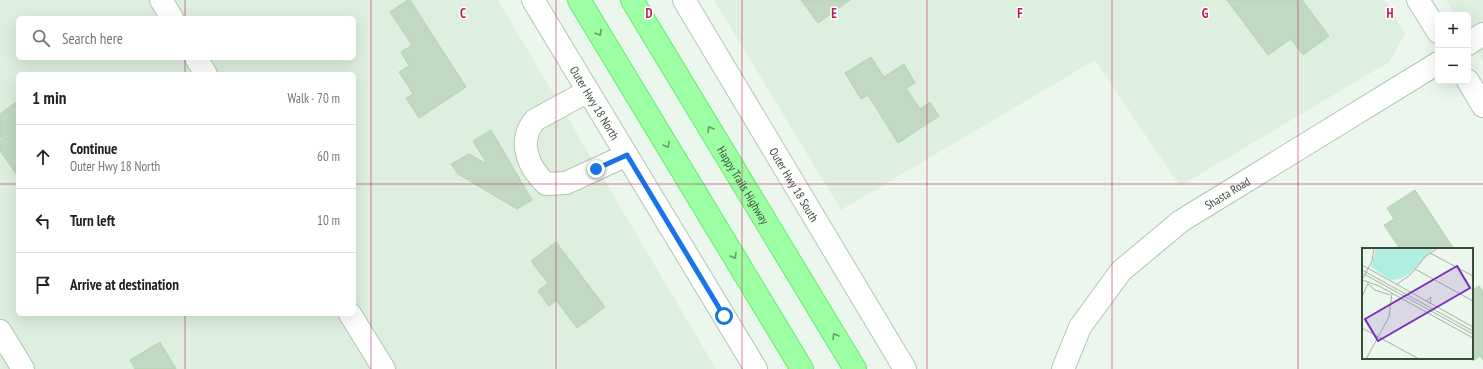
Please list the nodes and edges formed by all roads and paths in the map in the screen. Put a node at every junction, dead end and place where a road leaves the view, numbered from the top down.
1 (161, 0) edge
2 (533, 0) edge
3 (579, 0) edge
4 (632, 0) edge
5 (684, 0) edge
6 (1418, 0) edge
7 (171, 16) edge
8 (1435, 27) edge
9 (1483, 34) edge
10 (1471, 42) edge
11 (197, 60) edge
12 (1435, 65) edge
13 (205, 72) edge
14 (1470, 84) edge
15 (588, 91) junction
16 (1483, 106) edge
17 (627, 155) junction
18 (351, 316) edge
19 (0, 331) edge
20 (23, 369) edge
21 (384, 369) edge
22 (756, 369) edge
23 (802, 369) edge
24 (856, 369) edge
25 (904, 369) edge
26 (1063, 369) edge

1 - 7 street
2 - 15 street, Outer Hwy 18 North
3 -> 23 main road
24 -> 4 main road, Happy Trails Highway
5 - 25 street, Outer Hwy 18 South
6 - 8 street
9 - 10 street
11 - 13 street
12 - 26 street, Shasta Road
14 - 16 street
15 - 17 street, Outer Hwy 18 North
15 - 17 street
17 - 22 street, Outer Hwy 18 North
18 - 21 street
19 - 20 street

